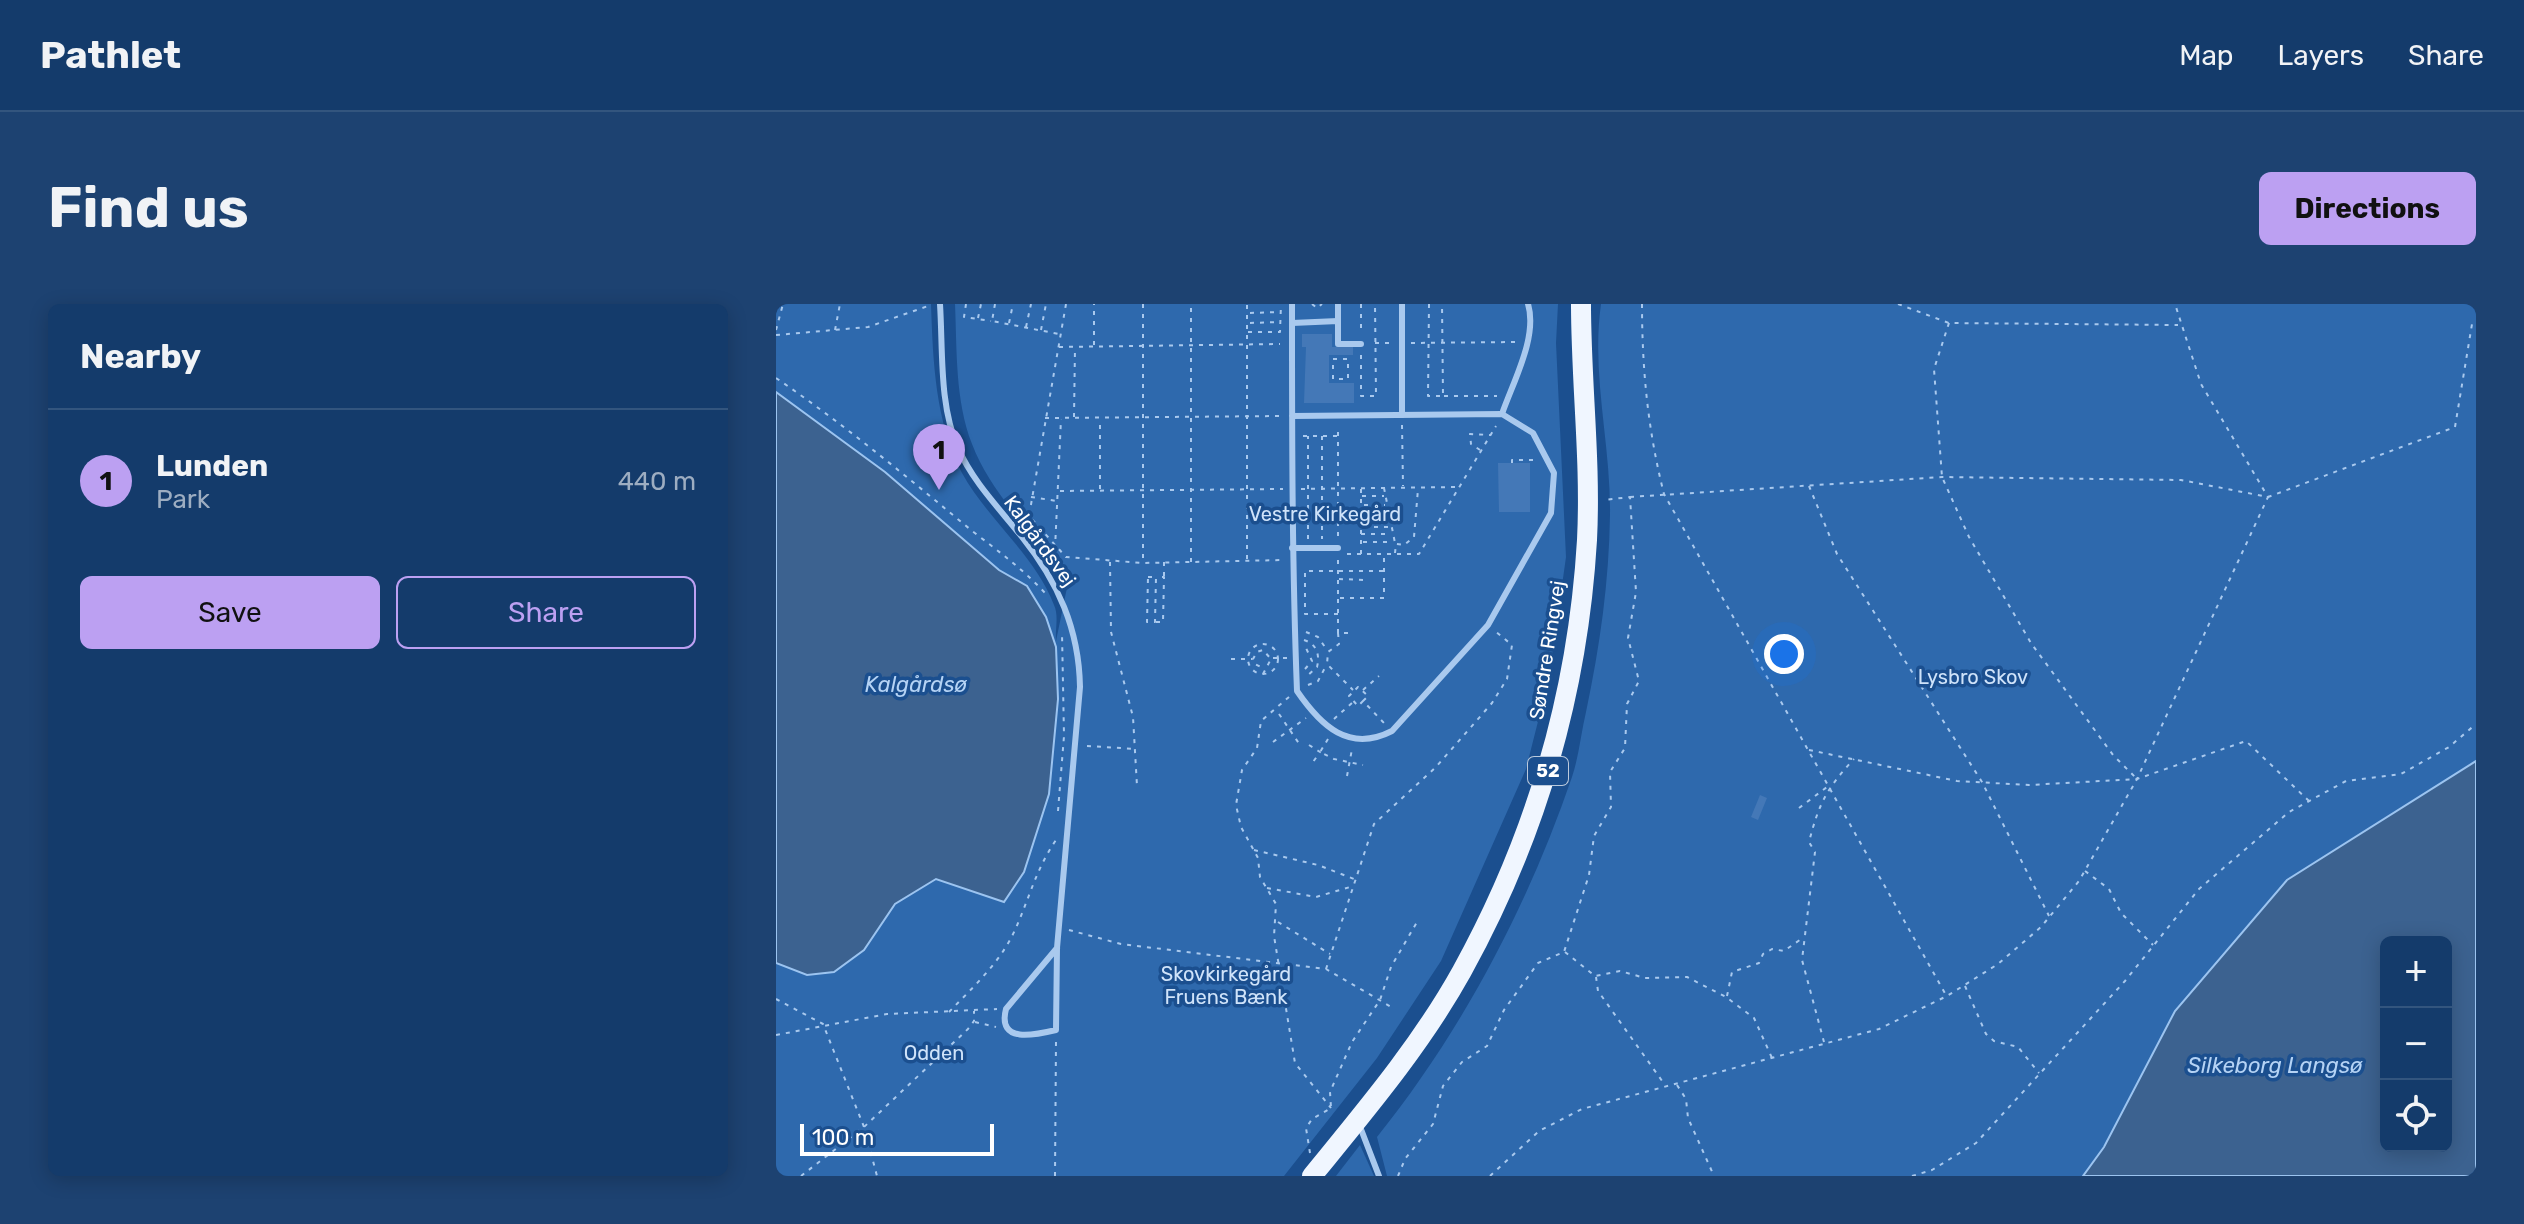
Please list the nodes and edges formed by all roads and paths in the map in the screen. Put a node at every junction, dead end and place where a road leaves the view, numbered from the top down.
1 (783, 304) edge
2 (840, 304) edge
3 (933, 304) edge
4 (940, 304) edge
5 (966, 304) edge
6 (981, 304) edge
7 (995, 304) edge
8 (1013, 304) edge
9 (1031, 304) edge
10 (1046, 304) edge
11 (1066, 304) edge
12 (1094, 304) edge
13 (1143, 304) edge
14 (1191, 304) edge
15 (1247, 304) edge
16 (1281, 304) edge
17 (1292, 304) edge
18 (1312, 304) edge
19 (1322, 304) edge
20 (1338, 304) edge
21 (1361, 304) edge
22 (1375, 304) edge
23 (1402, 304) edge
24 (1429, 304) edge
25 (1442, 304) edge
26 (1528, 304) edge
27 (1581, 304) edge
28 (1642, 304) edge
29 (1898, 304) edge
30 (2175, 304) edge
31 (1280, 312) junction
32 (1247, 313) junction
33 (978, 319) junction
34 (992, 321) junction
35 (1338, 321) junction
36 (1280, 322) junction
37 (1247, 323) junction
38 (1292, 323) junction
39 (1949, 323) junction
40 (1009, 324) junction
41 (2476, 324) edge
42 (2180, 325) junction
43 (1026, 328) junction
44 (776, 330) edge
45 (835, 331) junction
46 (1041, 331) junction
47 (1247, 332) junction
48 (1060, 334) junction
49 (776, 335) edge
50 (1442, 342) junction
51 (1526, 342) junction
52 (1292, 343) junction
53 (1247, 344) junction
54 (1361, 344) junction
55 (1191, 345) junction
56 (1143, 346) junction
57 (1058, 347) junction
58 (1075, 347) junction
59 (1094, 347) junction
60 (1348, 359) joint
61 (776, 378) edge
62 (1443, 396) junction
63 (1508, 396) junction
64 (1502, 414) junction
65 (1402, 415) junction
66 (1247, 416) junction
67 (1292, 416) junction
68 (1338, 416) junction
69 (1143, 417) junction
70 (1191, 417) junction
71 (1045, 418) junction
72 (1062, 418) junction
73 (1074, 418) junction
74 (1100, 418) junction
75 (1491, 435) junction
76 (1292, 436) junction
77 (1308, 436) junction
78 (1322, 436) junction
79 (1338, 436) junction
80 (1481, 451) junction
81 (1545, 451) junction
82 (1512, 463) dead end
83 (1942, 477) junction
84 (1808, 485) junction
85 (1460, 487) junction
86 (1361, 488) junction
87 (1384, 488) junction
88 (1403, 488) junction
89 (1419, 488) junction
90 (1292, 489) junction
91 (1309, 489) junction
92 (1322, 489) junction
93 (1338, 489) junction
94 (1143, 490) junction
95 (1190, 490) junction
96 (1247, 490) junction
97 (1060, 491) junction
98 (1100, 491) junction
99 (1664, 494) junction
100 (1361, 496) junction
101 (1384, 496) junction
102 (1030, 497) junction
103 (1630, 497) junction
104 (2268, 497) junction
105 (1059, 501) junction
106 (1587, 502) junction
107 (1386, 505) junction
108 (1361, 506) junction
109 (1361, 513) junction
110 (1388, 513) junction
111 (1361, 521) junction
112 (1389, 521) junction
113 (1361, 527) junction
114 (1390, 527) junction
115 (1361, 534) junction
116 (1391, 534) junction
117 (1361, 542) junction
118 (1395, 543) junction
119 (1292, 548) junction
120 (1308, 548) junction
121 (1322, 548) junction
122 (1338, 548) joint
123 (1055, 549) junction
124 (1361, 554) junction
125 (1384, 554) junction
126 (1395, 554) junction
127 (1292, 559) junction
128 (1110, 560) junction
129 (1247, 561) junction
130 (1164, 562) junction
131 (1191, 562) junction
132 (1143, 563) junction
133 (1338, 570) junction
134 (1384, 571) junction
135 (1156, 577) junction
136 (1164, 577) junction
137 (1338, 579) junction
138 (1366, 580) dead end
139 (1048, 596) dead end
140 (1338, 598) junction
141 (1338, 614) junction
142 (1155, 622) junction
143 (1488, 625) junction
144 (1062, 632) dead end
145 (1338, 633) junction
146 (1348, 633) dead end
147 (1295, 635) junction
148 (1328, 652) junction
149 (1278, 658) junction
150 (1296, 658) junction
151 (1231, 659) dead end
152 (1247, 659) junction
153 (1253, 659) junction
154 (1271, 659) junction
155 (1318, 666) junction
156 (1327, 666) junction
157 (1263, 668) junction
158 (1263, 674) junction
159 (1379, 676) dead end
160 (1297, 678) junction
161 (1297, 691) junction
162 (1354, 691) junction
163 (1363, 691) junction
164 (1354, 701) junction
165 (1363, 701) junction
166 (1313, 713) junction
167 (1279, 714) dead end
168 (2476, 724) edge
169 (1329, 728) junction
170 (1290, 730) junction
171 (1392, 731) junction
172 (1354, 740) junction
173 (1273, 742) dead end
174 (1075, 745) junction
175 (1300, 745) dead end
176 (1309, 745) dead end
177 (1137, 749) junction
178 (1807, 749) junction
179 (1320, 752) junction
180 (1855, 758) junction
181 (1313, 762) dead end
182 (1349, 763) junction
183 (1363, 765) dead end
184 (1347, 776) dead end
185 (2137, 779) junction
186 (1982, 782) junction
187 (1137, 786) dead end
188 (1828, 787) junction
189 (2310, 801) junction
190 (1799, 808) dead end
191 (1058, 814) dead end
192 (1253, 849) junction
193 (1055, 854) dead end
194 (2085, 871) junction
195 (1354, 879) junction
196 (1352, 887) junction
197 (1267, 888) junction
198 (2049, 917) junction
199 (1277, 921) junction
200 (1417, 922) dead end
201 (1060, 929) junction
202 (1805, 936) junction
203 (2154, 945) junction
204 (1057, 948) junction
205 (1564, 952) junction
206 (1330, 954) junction
207 (1278, 963) junction
208 (1326, 969) junction
209 (1595, 976) junction
210 (1964, 985) junction
211 (1947, 996) junction
212 (1726, 997) junction
213 (776, 999) edge
214 (1380, 1000) junction
215 (1393, 1008) dead end
216 (1006, 1009) junction
217 (974, 1011) junction
218 (949, 1012) junction
219 (974, 1021) junction
220 (823, 1024) junction
221 (1008, 1030) junction
222 (1056, 1030) junction
223 (776, 1035) edge
224 (1825, 1044) junction
225 (1773, 1058) junction
226 (2040, 1074) junction
227 (1676, 1084) junction
228 (1667, 1086) junction
229 (1331, 1108) junction
230 (1357, 1120) junction
231 (864, 1127) junction
232 (1315, 1173) edge
233 (801, 1176) edge
234 (877, 1176) edge
235 (1055, 1176) edge
236 (1379, 1176) edge
237 (1398, 1176) edge
238 (1490, 1176) edge
239 (1714, 1176) edge
240 (1912, 1176) edge

1 - 44 path
2 - 45 path
3 - 45 path
4 - 174 lane, Kalgårdsvej
5 - 33 path
6 - 33 path
7 - 34 path
8 - 40 path
9 - 43 path
10 - 46 path
11 - 48 path
12 - 59 path
13 - 56 path
14 - 55 path
15 - 32 path
16 - 31 path
17 - 38 lane
18 - 19 path
20 - 35 lane
21 - 54 path
22 - 54 path
23 - 65 lane
24 - 62 path
25 - 50 path
26 - 51 lane
27 - 106 main road, Søndre Ringvej / 52
28 - 99 path
29 - 39 path
30 - 42 path
31 - 32 path
31 - 36 path
32 - 37 path
33 - 34 path
34 - 40 path
35 - 38 lane
35 - 54 lane
36 - 37 path
36 - 47 path
37 - 47 path
38 - 52 lane
39 - 42 path
39 - 83 path
40 - 43 path
41 - 104 path
42 - 104 path
43 - 46 path
45 - 49 path
46 - 48 path
47 - 53 path
48 - 57 path
50 - 51 path
50 - 62 path
51 - 63 lane
52 - 53 path
52 - 67 lane
53 - 55 path
53 - 66 path
55 - 56 path
55 - 70 path
56 - 59 path
56 - 69 path
57 - 58 path
57 - 71 path
58 - 59 path
58 - 73 path
60 - 60 path
61 - 139 path
62 - 63 path
63 - 64 lane
64 - 65 lane
64 - 75 path
64 - 81 lane
65 - 68 lane
65 - 88 path
66 - 67 path
66 - 70 path
66 - 96 path
67 - 68 lane
67 - 76 lane
68 - 79 path
69 - 70 path
69 - 74 path
69 - 94 path
70 - 95 path
71 - 72 path
71 - 102 path
72 - 73 path
72 - 97 path
73 - 74 path
74 - 98 path
75 - 80 path
75 - 80 path
76 - 77 path
76 - 90 lane
77 - 78 path
77 - 91 path
78 - 79 path
78 - 92 path
79 - 93 path
80 - 85 path
81 - 82 path
81 - 143 lane
83 - 84 path
83 - 104 path
83 - 185 path
84 - 99 path
84 - 186 path
85 - 89 path
85 - 126 path
86 - 87 path
86 - 93 path
86 - 100 path
87 - 88 path
87 - 101 path
88 - 89 path
89 - 118 path
90 - 91 path
90 - 96 path
90 - 119 lane
91 - 92 path
91 - 120 path
92 - 93 path
92 - 121 path
93 - 122 path
94 - 95 path
94 - 98 path
94 - 132 path
95 - 96 path
95 - 131 path
96 - 129 path
97 - 98 path
97 - 105 path
99 - 103 path
99 - 178 path
100 - 101 path
100 - 108 path
101 - 107 path
102 - 105 path
102 - 123 path
103 - 106 path
103 - 205 path
104 - 185 path
105 - 123 path
106 - 230 main road, Søndre Ringvej / 52
107 - 108 path
107 - 110 path
108 - 109 path
109 - 110 path
109 - 111 path
110 - 112 path
111 - 112 path
111 - 113 path
112 - 114 path
113 - 114 path
113 - 115 path
114 - 116 path
115 - 116 path
115 - 117 path
116 - 118 path
117 - 118 path
117 - 124 path
118 - 126 path
119 - 120 lane
119 - 127 lane
120 - 121 lane
121 - 122 lane
123 - 128 path
124 - 125 path
124 - 133 path
125 - 126 path
125 - 134 path
127 - 129 path
127 - 147 lane
128 - 132 path
128 - 177 path
129 - 131 path
130 - 131 path
130 - 132 path
130 - 136 path
133 - 134 path
133 - 137 path
133 - 141 path
134 - 140 path
135 - 136 path
135 - 142 path
135 - 142 path
136 - 142 path
137 - 138 path
137 - 140 path
140 - 141 path
141 - 145 path
143 - 171 lane
143 - 195 path
144 - 191 path
145 - 146 path
145 - 148 path
147 - 148 path
147 - 150 lane
147 - 155 path
148 - 156 path
149 - 150 path
149 - 152 path
149 - 154 path
149 - 158 path
150 - 160 lane
151 - 152 path
152 - 153 path
152 - 158 path
153 - 154 path
153 - 157 path
154 - 157 path
155 - 156 path
155 - 160 path
156 - 161 path
156 - 162 path
157 - 158 path
159 - 163 path
160 - 161 lane
161 - 166 lane
161 - 192 path
162 - 163 path
162 - 164 path
163 - 165 path
164 - 165 path
164 - 169 path
165 - 171 path
166 - 169 lane
166 - 170 path
167 - 170 path
168 - 189 path
169 - 172 lane
169 - 179 path
170 - 173 path
170 - 175 path
171 - 172 lane
172 - 182 path
174 - 177 path
174 - 201 lane, Kalgårdsvej
176 - 179 path
177 - 187 path
178 - 180 path
178 - 188 path
179 - 181 path
179 - 182 path
180 - 186 path
180 - 188 path
182 - 183 path
182 - 184 path
185 - 186 path
185 - 189 path
185 - 194 path
186 - 198 path
188 - 190 path
188 - 202 path
188 - 211 path
189 - 203 path
192 - 195 path
192 - 197 path
193 - 218 path
194 - 198 path
194 - 203 path
195 - 196 path
196 - 197 path
196 - 206 path
197 - 199 path
198 - 210 path
199 - 206 path
199 - 207 path
200 - 214 path
201 - 204 lane, Kalgårdsvej
201 - 207 path
202 - 212 path
202 - 224 path
203 - 226 path
204 - 216 lane
204 - 222 lane, Kalgårdsvej
205 - 209 path
205 - 237 path
206 - 208 path
207 - 208 path
207 - 229 path
208 - 214 path
209 - 212 path
209 - 228 path
210 - 211 path
210 - 226 path
211 - 224 path
212 - 225 path
213 - 220 path
214 - 215 path
214 - 229 path
216 - 217 path
216 - 221 lane
217 - 218 path
217 - 219 path
218 - 220 path
219 - 221 path
219 - 231 path
220 - 223 path
220 - 231 path
221 - 222 lane
222 - 235 path
224 - 225 path
225 - 227 path
226 - 240 path
227 - 228 path
227 - 239 path
228 - 238 path
229 - 232 path
230 - 232 main road, Søndre Ringvej / 52
230 - 236 lane
231 - 233 path
231 - 234 path

